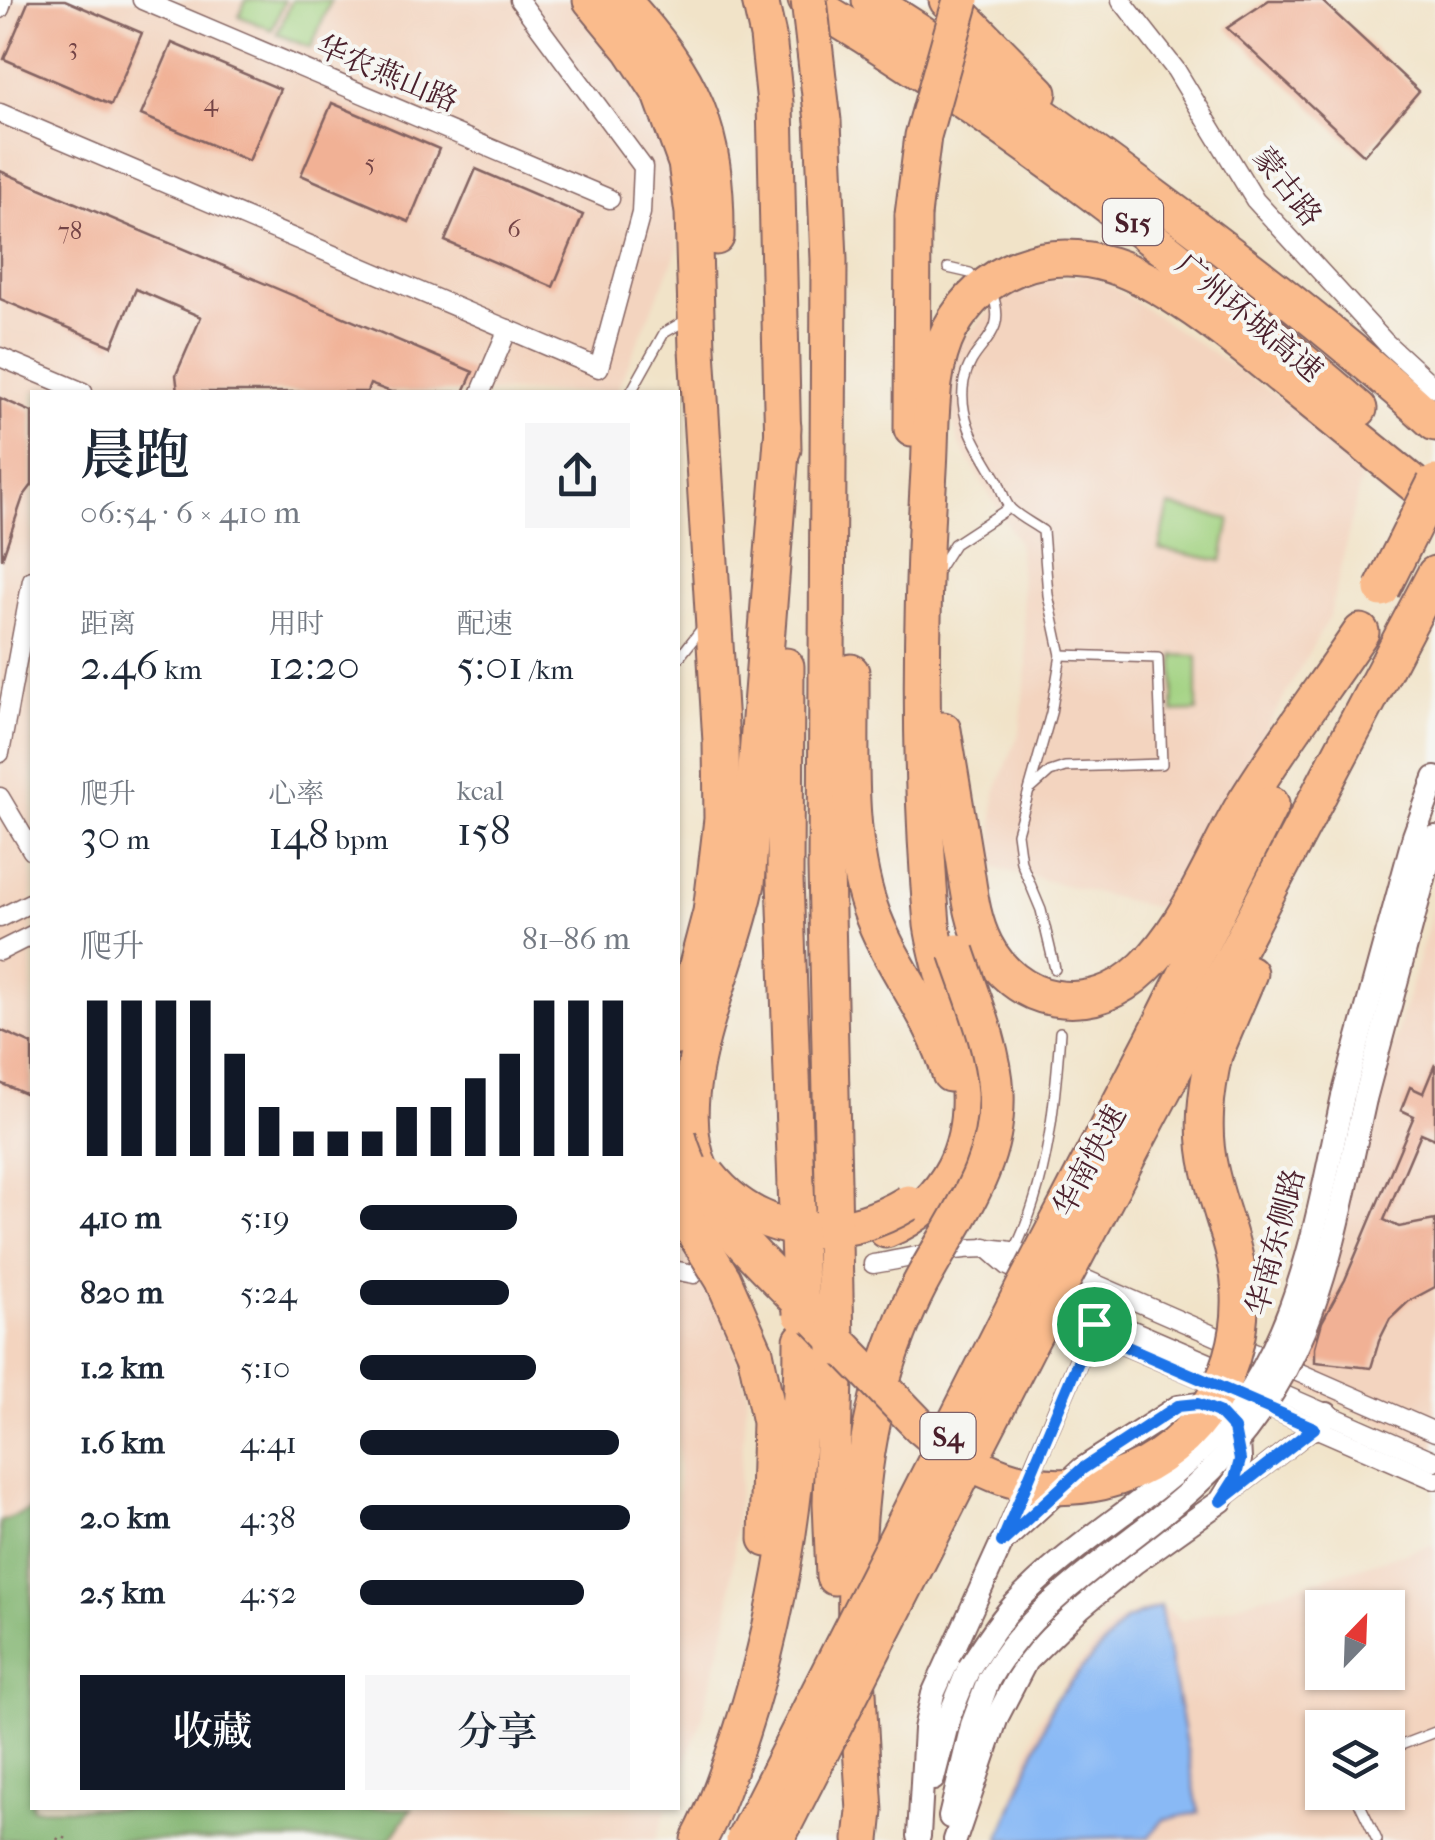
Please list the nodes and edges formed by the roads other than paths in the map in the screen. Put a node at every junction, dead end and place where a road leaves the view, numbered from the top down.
1 (4, 0) edge
2 (142, 0) edge
3 (519, 0) edge
4 (591, 0) edge
5 (622, 0) edge
6 (760, 0) edge
7 (808, 0) edge
8 (870, 0) edge
9 (947, 0) edge
10 (961, 0) edge
11 (1121, 0) edge
12 (0, 9) edge
13 (0, 113) edge
14 (1123, 174) junction
15 (610, 199) dead end
16 (948, 268) dead end
17 (970, 273) dead end
18 (992, 293) dead end
19 (828, 321) junction
20 (681, 323) dead end
21 (508, 329) junction
22 (0, 357) edge
23 (1435, 388) edge
24 (78, 390) edge
25 (482, 390) edge
26 (632, 390) edge
27 (1435, 423) edge
28 (783, 427) junction
29 (1435, 480) edge
30 (1435, 501) edge
31 (1010, 508) junction
32 (1435, 574) edge
33 (30, 591) edge
34 (922, 596) junction
35 (714, 613) junction
36 (1361, 632) junction
37 (1061, 655) junction
38 (680, 656) edge
39 (0, 753) edge
40 (1435, 778) edge
41 (1031, 789) junction
42 (0, 797) edge
43 (1435, 837) edge
44 (30, 848) edge
45 (30, 903) edge
46 (0, 918) edge
47 (30, 936) edge
48 (0, 951) edge
49 (686, 956) edge
50 (1055, 969) dead end
51 (680, 1017) edge
52 (1060, 1032) dead end
53 (1185, 1046) junction
54 (1354, 1097) junction
55 (680, 1118) edge
56 (680, 1144) edge
57 (680, 1209) edge
58 (985, 1246) junction
59 (1016, 1249) junction
60 (873, 1264) dead end
61 (1094, 1324) junction
62 (1321, 1421) junction
63 (1435, 1432) edge
64 (1435, 1460) edge
65 (1435, 1480) edge
66 (1221, 1501) junction
67 (1002, 1542) junction
68 (979, 1674) junction
69 (1435, 1732) edge
70 (1405, 1743) edge
71 (863, 1780) junction
72 (1363, 1810) edge
73 (918, 1838) edge
74 (683, 1840) edge
75 (699, 1840) edge
76 (744, 1840) edge
77 (776, 1840) edge
78 (862, 1840) edge
79 (945, 1840) edge
80 (954, 1840) edge
81 (1378, 1840) edge

1 - 12 street
2 - 15 street, 华农燕山路
3 - 21 street
4 - 35 highway
5 - 35 highway
6 - 28 highway
7 - 19 highway, bridge
7 - 29 highway, 广州环城高速 / S15
8 - 14 highway, 广州环城高速 / S15
9 - 14 highway
10 - 34 highway, bridge
11 - 23 street, 蒙古路
13 - 21 street
14 - 27 highway, 广州环城高速 / S15
16 - 17 lane
18 - 31 lane
19 - 55 highway, bridge
19 - 71 highway, bridge
20 - 26 lane
21 - 25 street
22 - 24 street
28 - 34 highway
28 - 75 highway, bridge
29 - 36 highway, 华南快速 / S4, bridge
30 - 34 highway
31 - 34 lane
31 - 37 lane
32 - 53 highway
33 - 39 street
34 - 36 highway
34 - 71 highway, bridge
35 - 38 lane
35 - 49 highway
36 - 53 highway, 华南快速 / S4
37 - 41 lane
37 - 41 lane
40 - 54 street, 华南东侧路
41 - 50 lane
42 - 44 street
43 - 54 street, 华南东侧路
45 - 46 street
47 - 48 street
49 - 51 highway
52 - 59 lane
53 - 56 highway, bridge
53 - 76 highway, 华南快速 / S4, bridge
53 - 77 highway, 华南快速 / S4, bridge
54 - 68 street, 华南东侧路, bridge
57 - 74 highway, bridge
58 - 59 street
58 - 60 street
58 - 61 street
59 - 63 street
61 - 62 street
61 - 67 street
62 - 64 street
62 - 65 street
62 - 66 street
66 - 67 street
66 - 80 street
67 - 73 street
68 - 73 street, 华南东侧路
68 - 79 street, 华南东侧路
69 - 70 lane
71 - 78 highway
72 - 81 lane

